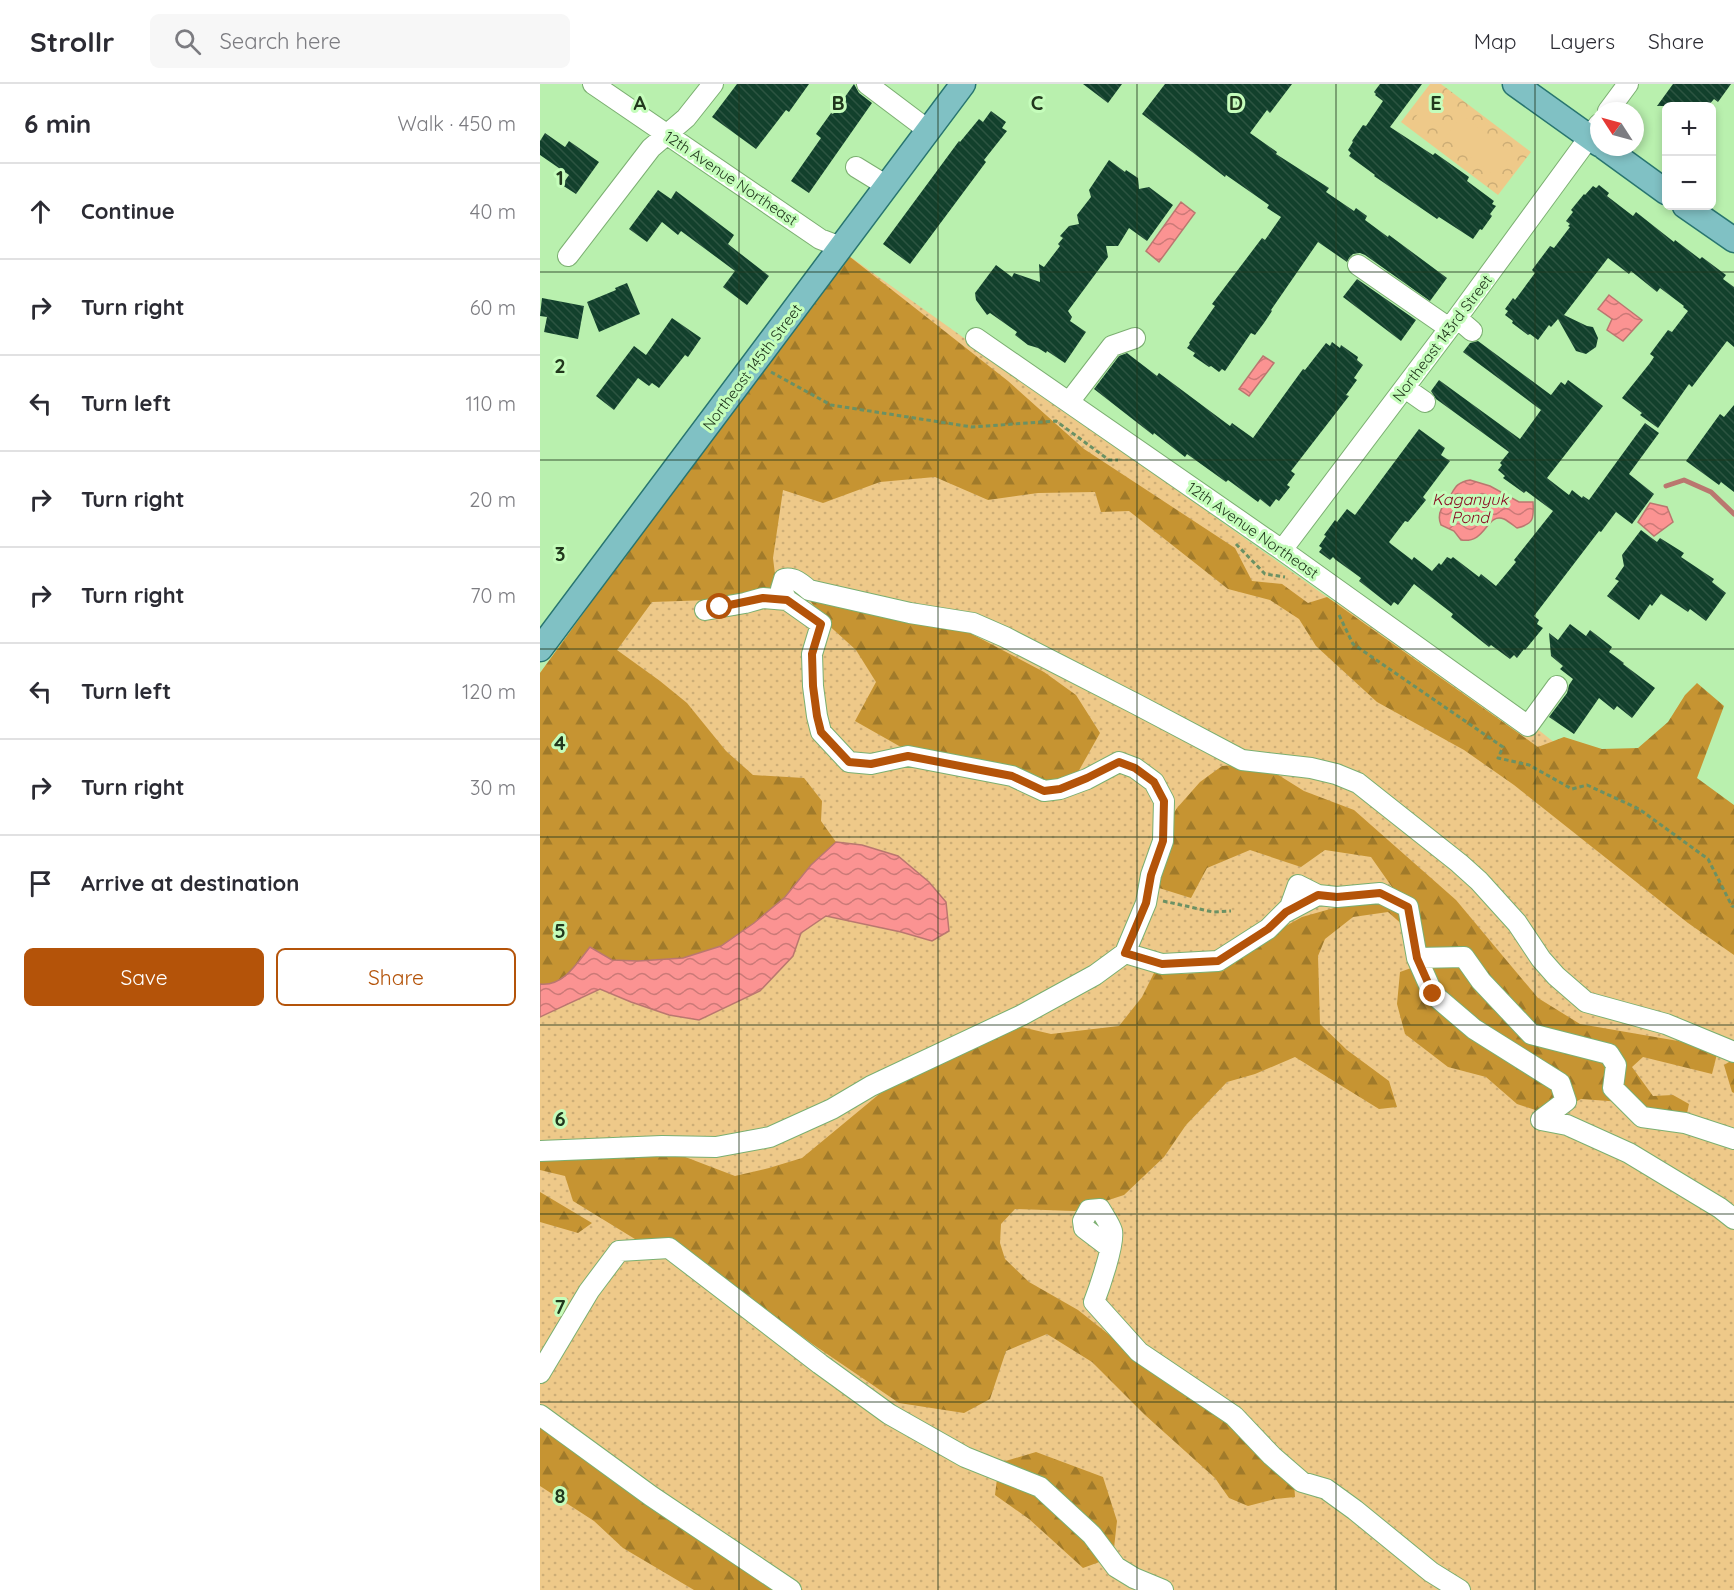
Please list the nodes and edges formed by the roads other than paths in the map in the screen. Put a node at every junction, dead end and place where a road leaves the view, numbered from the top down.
1 (594, 84) edge
2 (713, 84) edge
3 (867, 84) edge
4 (1628, 84) edge
5 (960, 85) edge
6 (1524, 87) edge
7 (1615, 102) edge
8 (928, 130) junction
9 (1590, 132) edge
10 (667, 135) junction
11 (1590, 149) edge
12 (1621, 156) edge
13 (856, 167) dead end
14 (887, 186) junction
15 (1662, 189) edge
16 (1691, 210) edge
17 (1734, 240) edge
18 (841, 247) junction
19 (568, 256) dead end
20 (1358, 265) dead end
21 (1460, 326) junction
22 (976, 338) dead end
23 (1134, 338) dead end
24 (1405, 388) junction
25 (1069, 402) junction
26 (1425, 402) dead end
27 (1282, 550) junction
28 (787, 600) junction
29 (705, 610) dead end
30 (540, 649) edge
31 (1557, 686) dead end
32 (1125, 953) junction
33 (1417, 958) junction
34 (1734, 1052) edge
35 (1734, 1138) edge
36 (540, 1151) edge
37 (1734, 1219) edge
38 (1109, 1247) dead end
39 (540, 1372) edge
40 (540, 1415) edge
41 (791, 1590) edge
42 (1163, 1590) edge
43 (1460, 1590) edge

1 - 10 street, 12th Avenue Northeast
2 - 10 street
3 - 8 street
4 - 7 street
5 - 8 main road, Northeast 145th Street
6 - 9 main road
8 - 14 main road, Northeast 145th Street
10 - 18 street, 12th Avenue Northeast
10 - 19 street
11 - 21 street, Northeast 143rd Street
12 - 15 main road
13 - 14 street
14 - 18 main road, Northeast 145th Street
16 - 17 main road
18 - 30 main road, Northeast 145th Street
20 - 21 street
21 - 24 street, Northeast 143rd Street
22 - 25 street, 12th Avenue Northeast
23 - 25 street
24 - 26 street
24 - 27 street, Northeast 143rd Street
25 - 27 street, 12th Avenue Northeast
27 - 31 street, 12th Avenue Northeast
28 - 29 street
28 - 32 street
28 - 34 street
32 - 33 street
32 - 36 street
33 - 35 street
33 - 37 street
38 - 43 street
39 - 42 street
40 - 41 street

